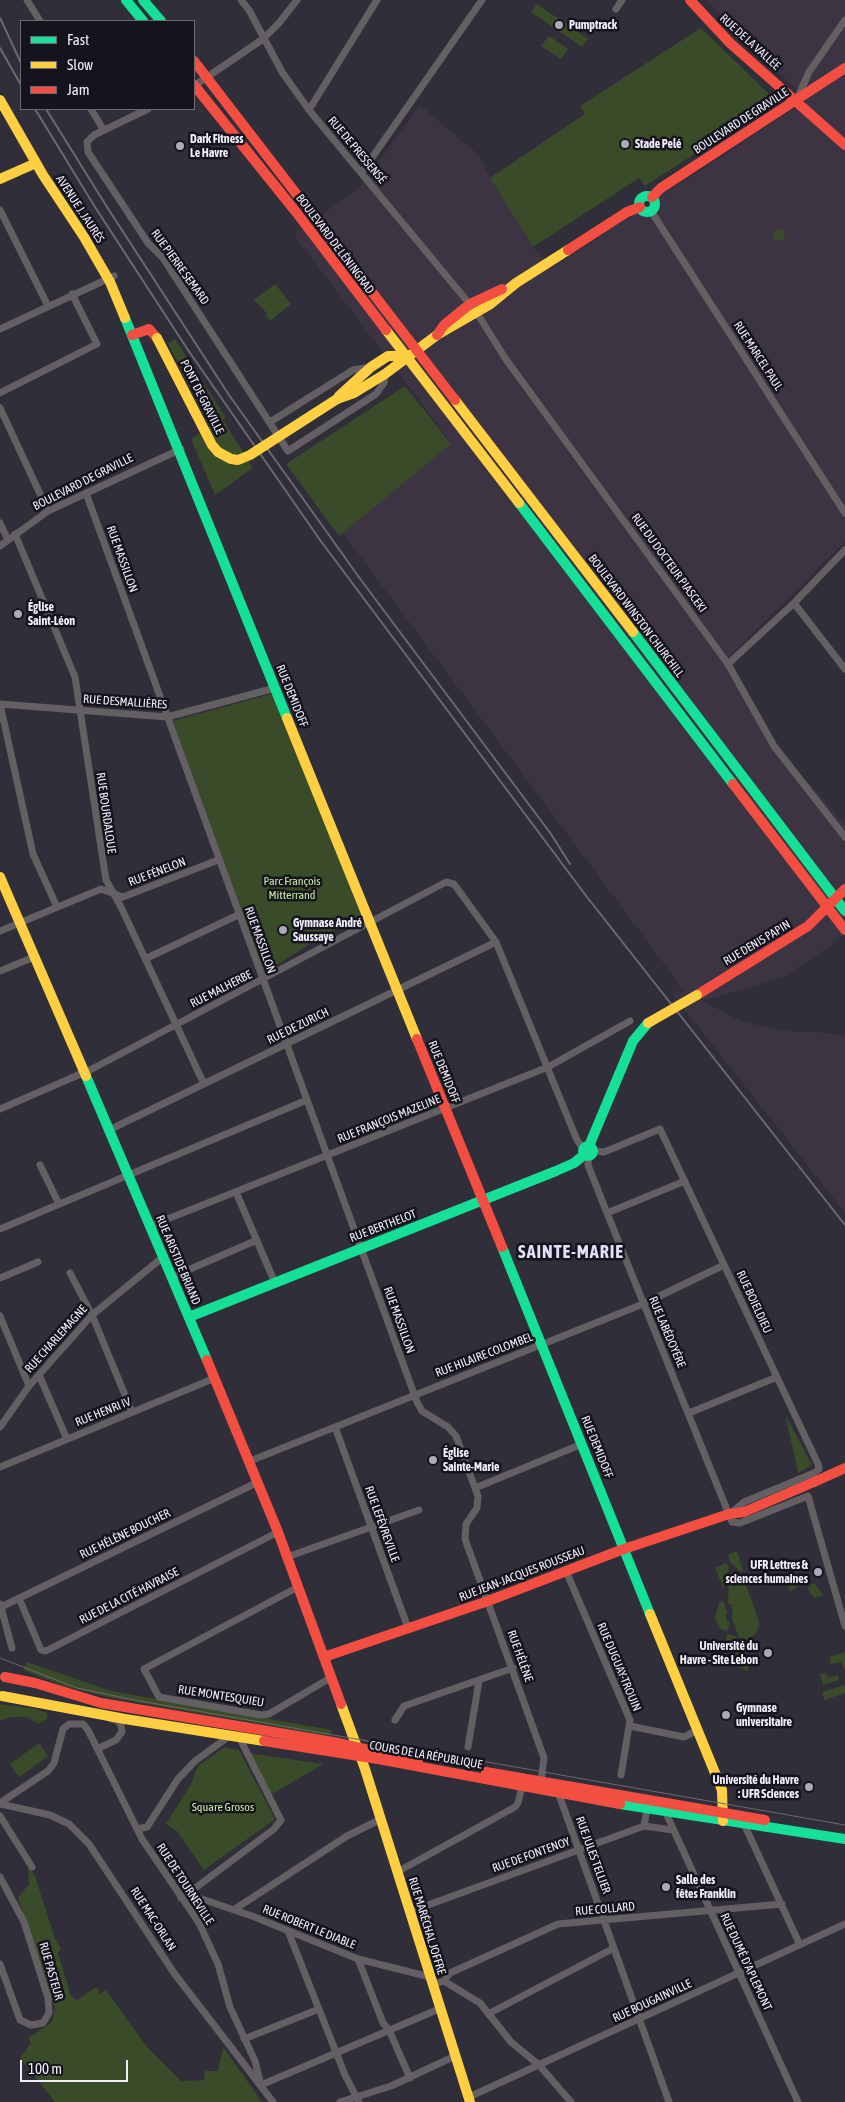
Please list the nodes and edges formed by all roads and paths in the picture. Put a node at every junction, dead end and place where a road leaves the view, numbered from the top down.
1 (27, 0) edge
2 (126, 0) edge
3 (144, 0) edge
4 (241, 0) edge
5 (297, 0) edge
6 (378, 0) edge
7 (482, 0) edge
8 (622, 0) edge
9 (692, 1) edge
10 (616, 9) dead end
11 (39, 20) edge
12 (142, 20) edge
13 (160, 20) edge
14 (845, 20) edge
15 (263, 39) junction
16 (195, 62) edge
17 (845, 68) edge
18 (207, 77) junction
19 (195, 84) edge
20 (195, 86) edge
21 (0, 100) edge
22 (797, 100) junction
23 (92, 110) edge
24 (146, 110) edge
25 (309, 110) junction
26 (104, 129) junction
27 (845, 145) edge
28 (36, 163) junction
29 (362, 172) junction
30 (0, 179) edge
31 (652, 197) junction
32 (640, 207) junction
33 (0, 210) edge
34 (651, 211) junction
35 (111, 277) junction
36 (516, 283) junction
37 (75, 293) junction
38 (470, 304) junction
39 (48, 306) junction
40 (477, 313) junction
41 (0, 329) edge
42 (135, 333) junction
43 (438, 335) junction
44 (416, 349) junction
45 (406, 356) junction
46 (371, 367) junction
47 (385, 374) junction
48 (0, 394) edge
49 (337, 399) junction
50 (0, 408) edge
51 (455, 419) joint
52 (270, 422) junction
53 (180, 450) junction
54 (86, 493) junction
55 (48, 512) junction
56 (845, 513) edge
57 (0, 523) edge
58 (15, 534) junction
59 (8, 540) junction
60 (0, 546) edge
61 (845, 550) edge
62 (794, 602) junction
63 (728, 664) junction
64 (845, 669) edge
65 (275, 688) junction
66 (0, 704) edge
67 (81, 711) junction
68 (167, 717) junction
69 (845, 837) edge
70 (218, 860) junction
71 (0, 877) edge
72 (446, 882) joint
73 (845, 889) edge
74 (112, 893) junction
75 (836, 899) junction
76 (57, 907) junction
77 (827, 907) junction
78 (845, 911) edge
79 (238, 915) junction
80 (370, 922) junction
81 (20, 923) junction
82 (845, 930) edge
83 (0, 931) edge
84 (496, 942) junction
85 (34, 957) junction
86 (145, 959) junction
87 (0, 971) edge
88 (263, 980) junction
89 (398, 990) junction
90 (630, 1021) dead end
91 (175, 1026) junction
92 (286, 1044) junction
93 (548, 1067) junction
94 (84, 1073) junction
95 (204, 1084) junction
96 (307, 1100) junction
97 (445, 1108) junction
98 (0, 1109) edge
99 (660, 1129) joint
100 (109, 1130) junction
101 (588, 1152) junction
102 (326, 1156) junction
103 (40, 1165) dead end
104 (128, 1174) junction
105 (685, 1181) junction
106 (236, 1192) junction
107 (483, 1201) junction
108 (58, 1204) junction
109 (607, 1213) junction
110 (150, 1226) junction
111 (0, 1229) edge
112 (256, 1240) junction
113 (360, 1249) junction
114 (163, 1258) junction
115 (38, 1262) dead end
116 (724, 1265) junction
117 (70, 1273) dead end
118 (172, 1276) junction
119 (0, 1278) edge
120 (275, 1283) junction
121 (643, 1304) junction
122 (92, 1315) junction
123 (0, 1316) edge
124 (189, 1317) junction
125 (543, 1345) junction
126 (39, 1375) junction
127 (776, 1377) junction
128 (215, 1378) junction
129 (30, 1386) junction
130 (414, 1394) junction
131 (132, 1412) junction
132 (689, 1413) junction
133 (0, 1427) edge
134 (335, 1427) junction
135 (67, 1439) junction
136 (582, 1444) junction
137 (250, 1461) junction
138 (0, 1467) edge
139 (845, 1468) edge
140 (803, 1478) joint
141 (258, 1482) junction
142 (475, 1488) junction
143 (419, 1510) dead end
144 (729, 1514) junction
145 (371, 1527) junction
146 (278, 1532) junction
147 (624, 1549) junction
148 (287, 1557) junction
149 (566, 1571) junction
150 (298, 1587) junction
151 (19, 1598) junction
152 (488, 1601) junction
153 (0, 1605) edge
154 (845, 1626) edge
155 (408, 1628) junction
156 (12, 1648) dead end
157 (324, 1657) junction
158 (513, 1668) junction
159 (332, 1677) junction
160 (5, 1678) dead end
161 (480, 1681) junction
162 (2, 1696) dead end
163 (89, 1712) junction
164 (395, 1720) dead end
165 (630, 1726) junction
166 (698, 1730) junction
167 (234, 1737) junction
168 (468, 1747) dead end
169 (97, 1749) junction
170 (359, 1752) junction
171 (621, 1774) dead end
172 (541, 1782) junction
173 (523, 1783) junction
174 (556, 1784) junction
175 (559, 1794) junction
176 (0, 1803) edge
177 (664, 1808) junction
178 (646, 1809) junction
179 (0, 1816) edge
180 (724, 1817) junction
181 (381, 1819) junction
182 (744, 1824) junction
183 (644, 1826) junction
184 (136, 1829) junction
185 (673, 1830) junction
186 (845, 1834) edge
187 (845, 1839) edge
188 (579, 1850) junction
189 (32, 1867) dead end
190 (397, 1872) junction
191 (0, 1877) edge
192 (181, 1898) junction
193 (782, 1904) junction
194 (235, 1910) junction
195 (710, 1910) junction
196 (409, 1912) junction
197 (604, 1920) junction
198 (845, 1924) edge
199 (288, 1931) junction
200 (800, 1945) junction
201 (614, 1948) junction
202 (358, 1959) junction
203 (0, 1964) edge
204 (739, 1973) junction
205 (431, 1981) junction
206 (444, 1981) junction
207 (319, 2009) junction
208 (439, 2009) junction
209 (488, 2014) junction
210 (639, 2020) junction
211 (390, 2030) junction
212 (244, 2039) junction
213 (337, 2054) junction
214 (455, 2056) junction
215 (539, 2065) junction
216 (410, 2078) junction
217 (261, 2085) junction
218 (357, 2099) edge
219 (470, 2100) edge
220 (273, 2102) edge
221 (340, 2102) edge
222 (571, 2102) edge
223 (669, 2102) edge
224 (798, 2102) edge

1 - 11 street
2 - 12 main road
3 - 13 main road
4 - 15 street, RUE DE PRESSENSÉ
5 - 15 street
6 - 25 street
7 - 29 street
8 - 10 street
9 - 22 main road, RUE DE LA VALLÉE
14 - 22 street
15 - 18 street
15 - 25 street, RUE DE PRESSENSÉ
16 - 18 main road, BOULEVARD DE LÉNINGRAD
17 - 22 main road, BOULEVARD DE GRAVILLE
18 - 19 street
18 - 44 main road, BOULEVARD DE LÉNINGRAD
20 - 45 main road, BOULEVARD DE LÉNINGRAD
21 - 28 main road, AVENUE J. JAURÈS
22 - 27 main road, RUE DE LA VALLÉE
22 - 31 main road, BOULEVARD DE GRAVILLE
23 - 26 street
24 - 26 street, RUE PIERRE SEMARD
25 - 29 street, RUE DE PRESSENSÉ
26 - 52 street, RUE PIERRE SEMARD
28 - 30 main road
28 - 35 main road, AVENUE J. JAURÈS
29 - 38 street, RUE DE PRESSENSÉ
31 - 32 main road
31 - 34 main road
32 - 34 main road
32 - 36 main road
33 - 39 street
34 - 56 street, RUE MARCEL PAUL
35 - 37 street
35 - 42 main road, AVENUE J. JAURÈS
36 - 38 main road
36 - 40 main road
37 - 39 street
37 - 48 street
38 - 40 street, RUE DU DOCTEUR PIASCEKI
38 - 43 main road
39 - 41 street
40 - 43 main road
40 - 63 street, RUE DU DOCTEUR PIASCEKI
42 - 49 main road, PONT DE GRAVILLE, bridge
42 - 53 main road, RUE DEMIDOFF
43 - 44 main road
44 - 45 main road
44 - 75 main road, BOULEVARD WINSTON CHURCHILL
45 - 46 main road, PONT DE GRAVILLE
45 - 47 main road, PONT DE GRAVILLE
45 - 51 main road, BOULEVARD DE LÉNINGRAD
46 - 49 main road, PONT DE GRAVILLE
46 - 52 street
47 - 49 main road, PONT DE GRAVILLE
47 - 52 street
50 - 55 street
51 - 77 main road, BOULEVARD WINSTON CHURCHILL
53 - 54 street, BOULEVARD DE GRAVILLE
53 - 65 main road, RUE DEMIDOFF
54 - 55 street, BOULEVARD DE GRAVILLE
54 - 68 street, RUE MASSILLON
55 - 58 street, BOULEVARD DE GRAVILLE
57 - 59 street
58 - 59 street, BOULEVARD DE GRAVILLE
58 - 67 street, RUE BOURDALOUE
59 - 60 street, BOULEVARD DE GRAVILLE
61 - 62 street
62 - 63 street
62 - 64 street
63 - 69 street, RUE DU DOCTEUR PIASCEKI
65 - 68 street, RUE DESMALLIÈRES
65 - 80 main road, RUE DEMIDOFF
66 - 67 street, RUE DESMALLIÈRES
66 - 76 street
67 - 68 street, RUE DESMALLIÈRES
67 - 74 street, RUE BOURDALOUE
68 - 70 street, RUE MASSILLON
70 - 74 street, RUE FÉNELON
70 - 79 street, RUE MASSILLON
71 - 81 main road, RUE ARISTIDE BRIAND
72 - 80 street, RUE MALHERBE
72 - 84 street, RUE LABÉDOYÈRE
73 - 75 main road
74 - 76 street, RUE FÉNELON
74 - 86 street, RUE BOURDALOUE
75 - 77 main road
75 - 78 main road, BOULEVARD WINSTON CHURCHILL
76 - 81 street, RUE FÉNELON
77 - 82 main road, BOULEVARD WINSTON CHURCHILL
77 - 101 main road, RUE DENIS PAPIN, bridge
79 - 86 street
79 - 88 street, RUE MASSILLON
80 - 88 street, RUE MALHERBE
80 - 89 main road, RUE DEMIDOFF
81 - 83 street, RUE FÉNELON
81 - 85 main road, RUE ARISTIDE BRIAND
84 - 89 street, RUE DE ZURICH
84 - 93 street, RUE LABÉDOYÈRE
85 - 87 street
85 - 94 main road, RUE ARISTIDE BRIAND
86 - 91 street, RUE BOURDALOUE
88 - 91 street, RUE MALHERBE
88 - 92 street, RUE MASSILLON
89 - 92 street, RUE DE ZURICH
89 - 97 main road, RUE DEMIDOFF
90 - 93 street, RUE FRANÇOIS MAZELINE
91 - 94 street, RUE MALHERBE
91 - 95 street, RUE BOURDALOUE
92 - 95 street, RUE DE ZURICH
92 - 96 street, RUE MASSILLON
93 - 97 street, RUE FRANÇOIS MAZELINE
93 - 101 street, RUE LABÉDOYÈRE
94 - 98 street, RUE MALHERBE
94 - 100 main road, RUE ARISTIDE BRIAND
95 - 100 street, RUE DE ZURICH
96 - 102 street, RUE MASSILLON
96 - 104 street
97 - 102 street, RUE FRANÇOIS MAZELINE
97 - 107 main road, RUE DEMIDOFF
99 - 101 street, RUE BERTHELOT
99 - 105 street, RUE BOIELDIEU
100 - 104 main road, RUE ARISTIDE BRIAND
101 - 107 main road, RUE BERTHELOT
101 - 109 street, RUE LABÉDOYÈRE
102 - 106 street, RUE FRANÇOIS MAZELINE
102 - 113 street, RUE MASSILLON
103 - 108 street
104 - 108 street
104 - 110 main road, RUE ARISTIDE BRIAND
105 - 109 street
105 - 116 street, RUE BOIELDIEU
106 - 110 street, RUE FRANÇOIS MAZELINE
106 - 112 street
107 - 113 main road, RUE BERTHELOT
107 - 125 main road, RUE DEMIDOFF
108 - 111 street
109 - 121 street, RUE LABÉDOYÈRE
110 - 114 main road, RUE ARISTIDE BRIAND
112 - 118 street
112 - 120 street
113 - 120 main road, RUE BERTHELOT
113 - 130 street, RUE MASSILLON
114 - 118 main road, RUE ARISTIDE BRIAND
114 - 122 street, RUE CHARLEMAGNE
115 - 119 street
116 - 121 street, RUE HILAIRE COLOMBEL
116 - 127 street, RUE BOIELDIEU
117 - 122 street
118 - 124 main road, RUE ARISTIDE BRIAND
120 - 124 main road, RUE BERTHELOT
121 - 125 street, RUE HILAIRE COLOMBEL
121 - 132 street, RUE LABÉDOYÈRE
122 - 126 street, RUE CHARLEMAGNE
122 - 131 street
123 - 129 street
124 - 128 main road, RUE ARISTIDE BRIAND
125 - 130 street, RUE HILAIRE COLOMBEL
125 - 136 main road, RUE DEMIDOFF
126 - 129 street, RUE CHARLEMAGNE
126 - 135 street
127 - 132 street
127 - 140 street, RUE BOIELDIEU
128 - 131 street, RUE HENRI IV
128 - 137 main road, RUE ARISTIDE BRIAND
129 - 133 street, RUE CHARLEMAGNE
130 - 134 street, RUE HILAIRE COLOMBEL
130 - 142 street, RUE MASSILLON
131 - 135 street, RUE HENRI IV
132 - 144 street, RUE LABÉDOYÈRE
134 - 137 street, RUE HILAIRE COLOMBEL
134 - 145 street, RUE LEFÈVREVILLE
135 - 138 street, RUE HENRI IV
136 - 142 street
136 - 147 main road, RUE DEMIDOFF
137 - 141 main road, RUE ARISTIDE BRIAND
139 - 144 main road, bridge
140 - 144 street, RUE JEAN-JACQUES ROUSSEAU
141 - 146 main road, RUE ARISTIDE BRIAND
141 - 151 street, RUE HÉLÈNE BOUCHER
142 - 152 street, RUE HÉLÈNE
143 - 145 street
144 - 147 main road, RUE JEAN-JACQUES ROUSSEAU
144 - 154 street
145 - 148 street
145 - 155 street, RUE LEFÈVREVILLE
146 - 148 main road, RUE ARISTIDE BRIAND
146 - 151 street, RUE DE LA CITÉ HAVRAISE
147 - 149 main road, RUE JEAN-JACQUES ROUSSEAU
147 - 166 main road, RUE DEMIDOFF
148 - 150 main road, RUE ARISTIDE BRIAND
149 - 152 main road, RUE JEAN-JACQUES ROUSSEAU
149 - 165 street, RUE DUGUAY-TROUIN
150 - 157 main road, RUE ARISTIDE BRIAND
150 - 159 street, RUE MONTESQUIEU
151 - 153 street, RUE HÉLÈNE BOUCHER
152 - 155 main road, RUE JEAN-JACQUES ROUSSEAU
152 - 158 street, RUE HÉLÈNE
153 - 156 street
155 - 157 main road, RUE JEAN-JACQUES ROUSSEAU
157 - 159 main road, RUE ARISTIDE BRIAND
158 - 161 street
158 - 172 street, RUE HÉLÈNE
159 - 170 main road, RUE MARÉCHAL JOFFRE
160 - 170 main road, COURS DE LA RÉPUBLIQUE
161 - 164 street
161 - 168 street
162 - 163 main road, COURS DE LA RÉPUBLIQUE
163 - 167 main road, COURS DE LA RÉPUBLIQUE
163 - 169 street
165 - 166 street
165 - 171 street, RUE DUGUAY-TROUIN
166 - 180 main road, RUE DEMIDOFF
167 - 170 main road, COURS DE LA RÉPUBLIQUE
167 - 184 street
167 - 192 street
169 - 176 street
169 - 184 street, RUE DE TOURNEVILLE
170 - 173 main road, COURS DE LA RÉPUBLIQUE
170 - 181 main road, RUE MARÉCHAL JOFFRE
172 - 173 main road, COURS DE LA RÉPUBLIQUE
172 - 174 main road, COURS DE LA RÉPUBLIQUE
173 - 175 main road, COURS DE LA RÉPUBLIQUE
173 - 190 street
174 - 175 street, RUE JULES TELLIER
174 - 177 main road, COURS DE LA RÉPUBLIQUE
175 - 178 main road, COURS DE LA RÉPUBLIQUE
175 - 188 street, RUE JULES TELLIER
176 - 217 street, RUE MAC-ORLAN
177 - 178 main road, COURS DE LA RÉPUBLIQUE
177 - 180 main road, COURS DE LA RÉPUBLIQUE
177 - 185 street, RUE DUMÉ D'APLEMONT
178 - 183 street
179 - 189 street
180 - 182 main road, COURS DE LA RÉPUBLIQUE
180 - 186 main road, COURS DE LA RÉPUBLIQUE
181 - 190 main road, RUE MARÉCHAL JOFFRE
181 - 194 street
182 - 187 main road, COURS DE LA RÉPUBLIQUE
182 - 193 street
183 - 185 street
183 - 188 street, RUE DE FONTENOY
184 - 192 street, RUE DE TOURNEVILLE
185 - 195 street, RUE DUMÉ D'APLEMONT
188 - 196 street, RUE DE FONTENOY
188 - 197 street, RUE JULES TELLIER
190 - 196 main road, RUE MARÉCHAL JOFFRE
191 - 203 street, RUE PASTEUR
192 - 194 street, RUE ROBERT LE DIABLE
192 - 212 street, RUE DE TOURNEVILLE
193 - 195 street, RUE COLLARD
193 - 200 street
194 - 199 street, RUE ROBERT LE DIABLE
195 - 197 street, RUE COLLARD
195 - 204 street, RUE DUMÉ D'APLEMONT
196 - 205 main road, RUE MARÉCHAL JOFFRE
197 - 201 street, RUE JULES TELLIER
197 - 206 street, RUE COLLARD
198 - 200 street, RUE BOUGAINVILLE
199 - 202 street, RUE ROBERT LE DIABLE
199 - 207 street
200 - 204 street, RUE BOUGAINVILLE
201 - 209 street
201 - 210 street, RUE JULES TELLIER
202 - 205 street, RUE ROBERT LE DIABLE
202 - 211 street
204 - 210 street, RUE BOUGAINVILLE
204 - 224 street, RUE DUMÉ D'APLEMONT
205 - 206 street, RUE COLLARD
205 - 208 main road, RUE MARÉCHAL JOFFRE
206 - 209 street
207 - 212 street
207 - 213 street
208 - 211 street
208 - 214 main road, RUE MARÉCHAL JOFFRE
209 - 215 street
210 - 215 street, RUE BOUGAINVILLE
210 - 223 street, RUE JULES TELLIER
211 - 213 street
211 - 216 street
212 - 217 street, RUE DE TOURNEVILLE
213 - 217 street
213 - 218 street
214 - 216 street
214 - 219 main road, RUE MARÉCHAL JOFFRE
215 - 219 street, RUE BOUGAINVILLE
215 - 222 street
216 - 218 street
217 - 220 street, RUE DE TOURNEVILLE
218 - 221 street

